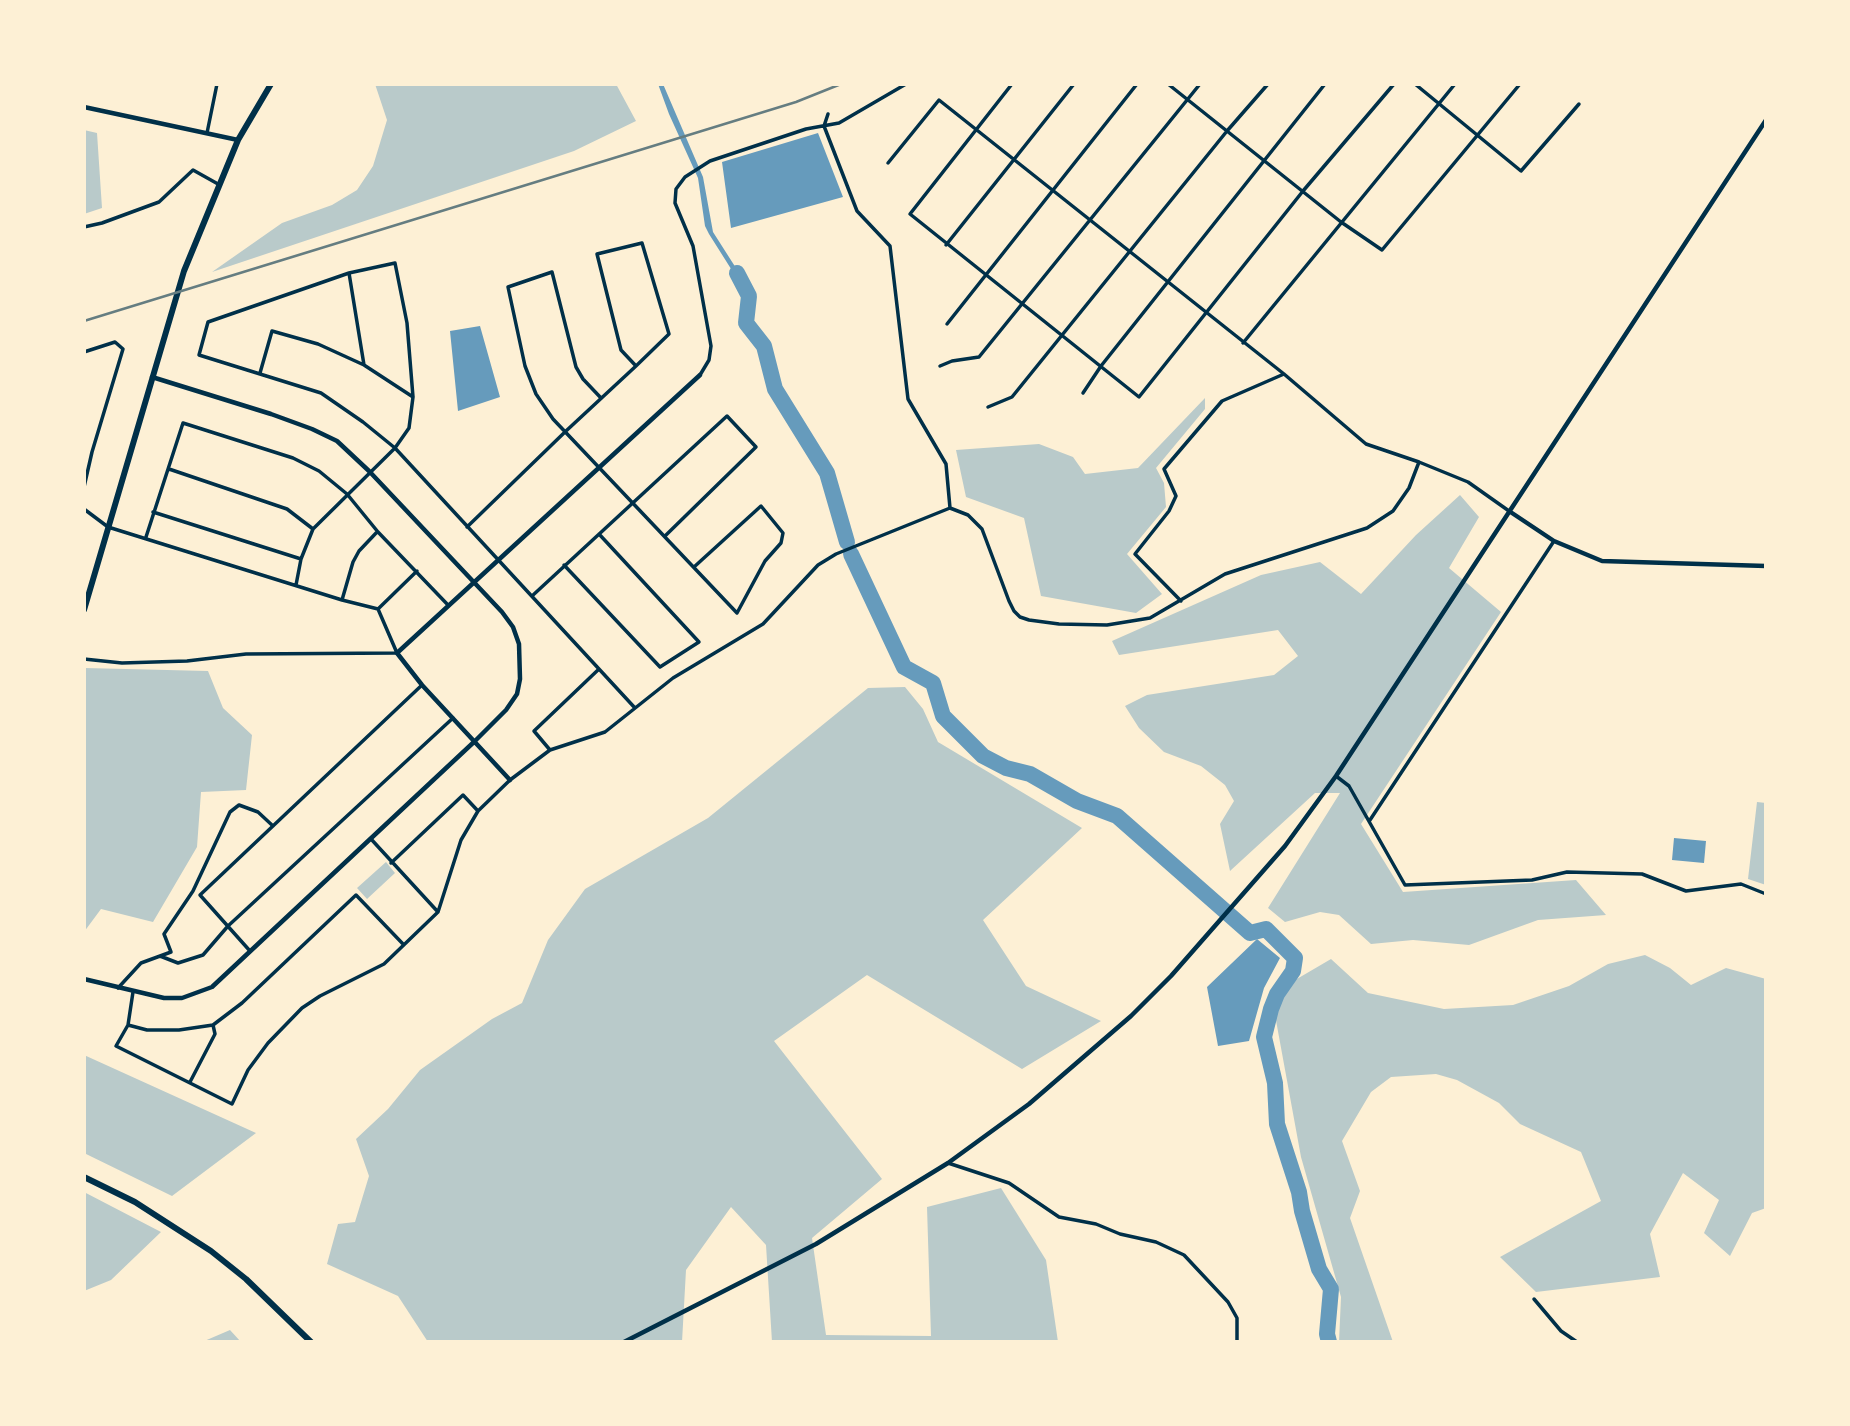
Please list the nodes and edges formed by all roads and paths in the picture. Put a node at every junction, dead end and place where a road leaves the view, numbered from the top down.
1 (217, 84) edge
2 (271, 84) edge
3 (906, 84) edge
4 (1012, 84) edge
5 (1074, 84) edge
6 (1137, 84) edge
7 (1168, 84) edge
8 (1199, 84) edge
9 (1268, 84) edge
10 (1325, 84) edge
11 (1394, 84) edge
12 (1415, 84) edge
13 (1455, 84) edge
14 (1520, 84) edge
15 (1188, 99) junction
16 (1440, 104) junction
17 (1578, 104) dead end
18 (84, 107) edge
19 (828, 114) dead end
20 (1766, 120) edge
21 (824, 126) junction
22 (976, 131) junction
23 (1227, 131) junction
24 (207, 133) junction
25 (1478, 136) junction
26 (239, 140) junction
27 (1265, 160) junction
28 (1013, 161) junction
29 (888, 163) dead end
30 (218, 184) junction
31 (1051, 191) junction
32 (1303, 191) junction
33 (1090, 221) junction
34 (1341, 222) junction
35 (84, 227) edge
36 (946, 244) junction
37 (1128, 252) junction
38 (349, 273) junction
39 (986, 274) junction
40 (1167, 283) junction
41 (1023, 304) junction
42 (1206, 312) junction
43 (947, 324) dead end
44 (1061, 334) junction
45 (1243, 343) junction
46 (84, 352) edge
47 (364, 365) junction
48 (636, 366) junction
49 (940, 366) dead end
50 (1101, 366) junction
51 (260, 373) junction
52 (1284, 374) junction
53 (699, 375) joint
54 (151, 377) junction
55 (1083, 393) dead end
56 (413, 397) junction
57 (601, 398) junction
58 (988, 407) dead end
59 (566, 431) junction
60 (84, 447) edge
61 (395, 449) junction
62 (92, 452) junction
63 (1419, 462) junction
64 (598, 467) junction
65 (169, 469) junction
66 (369, 471) junction
67 (84, 487) edge
68 (346, 494) junction
69 (633, 503) junction
70 (950, 508) junction
71 (84, 509) edge
72 (1509, 511) junction
73 (153, 512) junction
74 (108, 527) junction
75 (467, 527) junction
76 (313, 529) junction
77 (378, 532) junction
78 (599, 534) junction
79 (665, 536) junction
80 (146, 537) junction
81 (1555, 541) junction
82 (301, 559) junction
83 (497, 561) junction
84 (564, 565) junction
85 (1766, 566) edge
86 (694, 567) junction
87 (417, 571) junction
88 (474, 581) junction
89 (296, 585) junction
90 (532, 596) junction
91 (342, 600) junction
92 (1181, 601) junction
93 (448, 606) junction
94 (378, 609) junction
95 (84, 610) edge
96 (397, 653) junction
97 (84, 659) edge
98 (599, 668) junction
99 (422, 685) junction
100 (635, 708) junction
101 (453, 718) junction
102 (475, 741) junction
103 (551, 750) junction
104 (1336, 776) junction
105 (510, 780) junction
106 (478, 811) junction
107 (1370, 820) junction
108 (273, 826) junction
109 (370, 839) junction
110 (391, 863) junction
111 (1766, 894) edge
112 (438, 912) junction
113 (229, 926) junction
114 (403, 944) junction
115 (250, 951) junction
116 (160, 956) junction
117 (84, 979) edge
118 (118, 988) junction
119 (133, 992) junction
120 (128, 1025) junction
121 (213, 1025) junction
122 (190, 1082) junction
123 (948, 1163) junction
124 (84, 1177) edge
125 (1534, 1298) dead end
126 (311, 1342) edge
127 (624, 1342) edge
128 (1237, 1342) edge
129 (1577, 1342) edge

1 - 24 street
2 - 26 main road
3 - 21 street
4 - 22 street
5 - 28 street
6 - 31 street
7 - 15 street
8 - 15 street
9 - 23 street
10 - 27 street
11 - 32 street
12 - 16 street
13 - 16 street
14 - 25 street
15 - 23 street
15 - 33 street
16 - 25 street
16 - 34 street
17 - 25 street
18 - 24 street
19 - 21 street
20 - 72 street
21 - 53 street
21 - 70 street
22 - 28 street
22 - 29 street
22 - 36 street
23 - 27 street
23 - 37 street
24 - 26 street
25 - 34 street
26 - 30 main road
27 - 32 street
27 - 40 street
28 - 31 street
28 - 36 street
30 - 35 street
30 - 54 main road
31 - 33 street
31 - 39 street
32 - 34 street
32 - 42 street
33 - 37 street
33 - 41 street
34 - 45 street
36 - 39 street
37 - 40 street
37 - 44 street
38 - 47 street
38 - 51 street
38 - 56 street
39 - 41 street
39 - 43 street
40 - 42 street
40 - 50 street
41 - 44 street
41 - 49 street
42 - 45 street
42 - 50 street
44 - 50 street
44 - 58 street
45 - 52 street
46 - 62 street
47 - 51 street
47 - 56 street
48 - 48 street
48 - 57 street
50 - 55 street
51 - 61 street
52 - 63 street
52 - 92 street
53 - 64 street
54 - 66 street
54 - 74 main road
56 - 61 street
57 - 59 street
57 - 59 street
59 - 64 street
59 - 75 street
60 - 62 street
61 - 66 street
61 - 75 street
62 - 67 street
63 - 72 street
63 - 92 street
64 - 69 street
64 - 83 street
65 - 68 street
65 - 73 street
65 - 76 street
66 - 68 street
66 - 88 street
68 - 76 street
68 - 77 street
69 - 78 street
69 - 79 street
69 - 79 street
70 - 92 street
70 - 100 street
71 - 74 street
72 - 81 street
72 - 104 street
73 - 80 street
73 - 82 street
74 - 80 street
74 - 95 main road
75 - 83 street
76 - 82 street
77 - 87 street
77 - 91 street
78 - 84 street
78 - 84 street
79 - 86 street
80 - 89 street
81 - 85 street
81 - 107 street
82 - 89 street
83 - 88 street
83 - 90 street
84 - 90 street
86 - 86 street
87 - 93 street
87 - 94 street
88 - 93 street
88 - 102 street
89 - 91 street
90 - 98 street
91 - 94 street
93 - 96 street
94 - 96 street
96 - 97 street
96 - 99 street
98 - 100 street
98 - 103 street
99 - 101 street
99 - 108 street
100 - 103 street
101 - 102 street
101 - 113 street
102 - 105 street
102 - 109 street
103 - 105 street
104 - 107 street
104 - 123 street
105 - 106 street
106 - 110 street
106 - 112 street
107 - 111 street
108 - 113 street
108 - 116 street
109 - 110 street
109 - 115 street
110 - 112 street
112 - 114 street
113 - 115 street
113 - 116 street
114 - 121 street
114 - 122 street
115 - 119 street
116 - 118 street
117 - 118 street
118 - 119 street
119 - 120 street
120 - 121 street
120 - 122 street
121 - 122 street
123 - 127 street
123 - 128 street
124 - 126 main road
125 - 129 street

